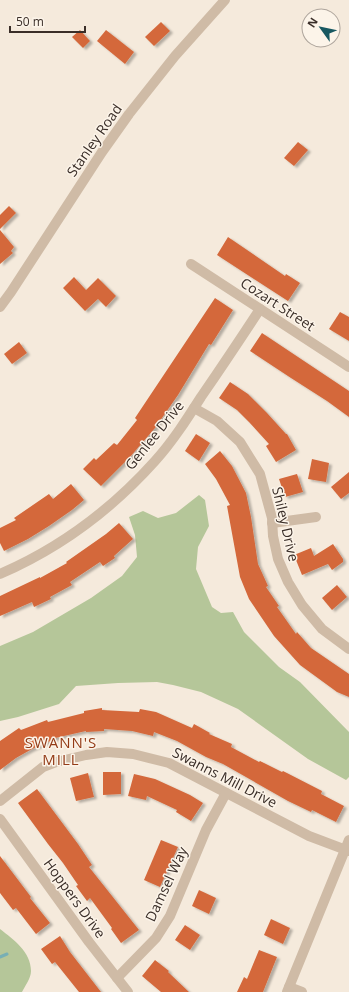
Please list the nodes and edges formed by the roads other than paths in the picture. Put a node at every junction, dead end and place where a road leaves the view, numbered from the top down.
1 (225, 0) edge
2 (191, 264) dead end
3 (0, 307) edge
4 (260, 309) junction
5 (349, 367) edge
6 (194, 408) junction
7 (316, 517) dead end
8 (272, 523) junction
9 (0, 574) edge
10 (349, 650) edge
11 (226, 793) junction
12 (0, 800) edge
13 (0, 819) edge
14 (348, 846) edge
15 (117, 978) junction
16 (288, 989) edge
17 (128, 992) edge
18 (302, 992) edge

1 - 3 street, Stanley Road
2 - 4 street, Cozart Street
4 - 5 street, Cozart Street
4 - 6 street, Genlee Drive
6 - 8 street, Shiley Drive
6 - 9 street, Genlee Drive
7 - 8 street
8 - 10 street, Shiley Drive
11 - 12 street, Swanns Mill Drive
11 - 14 street, Swanns Mill Drive
11 - 15 street, Damsel Way
13 - 15 street, Hoppers Drive
14 - 16 street
15 - 17 street, Hoppers Drive
16 - 18 street

